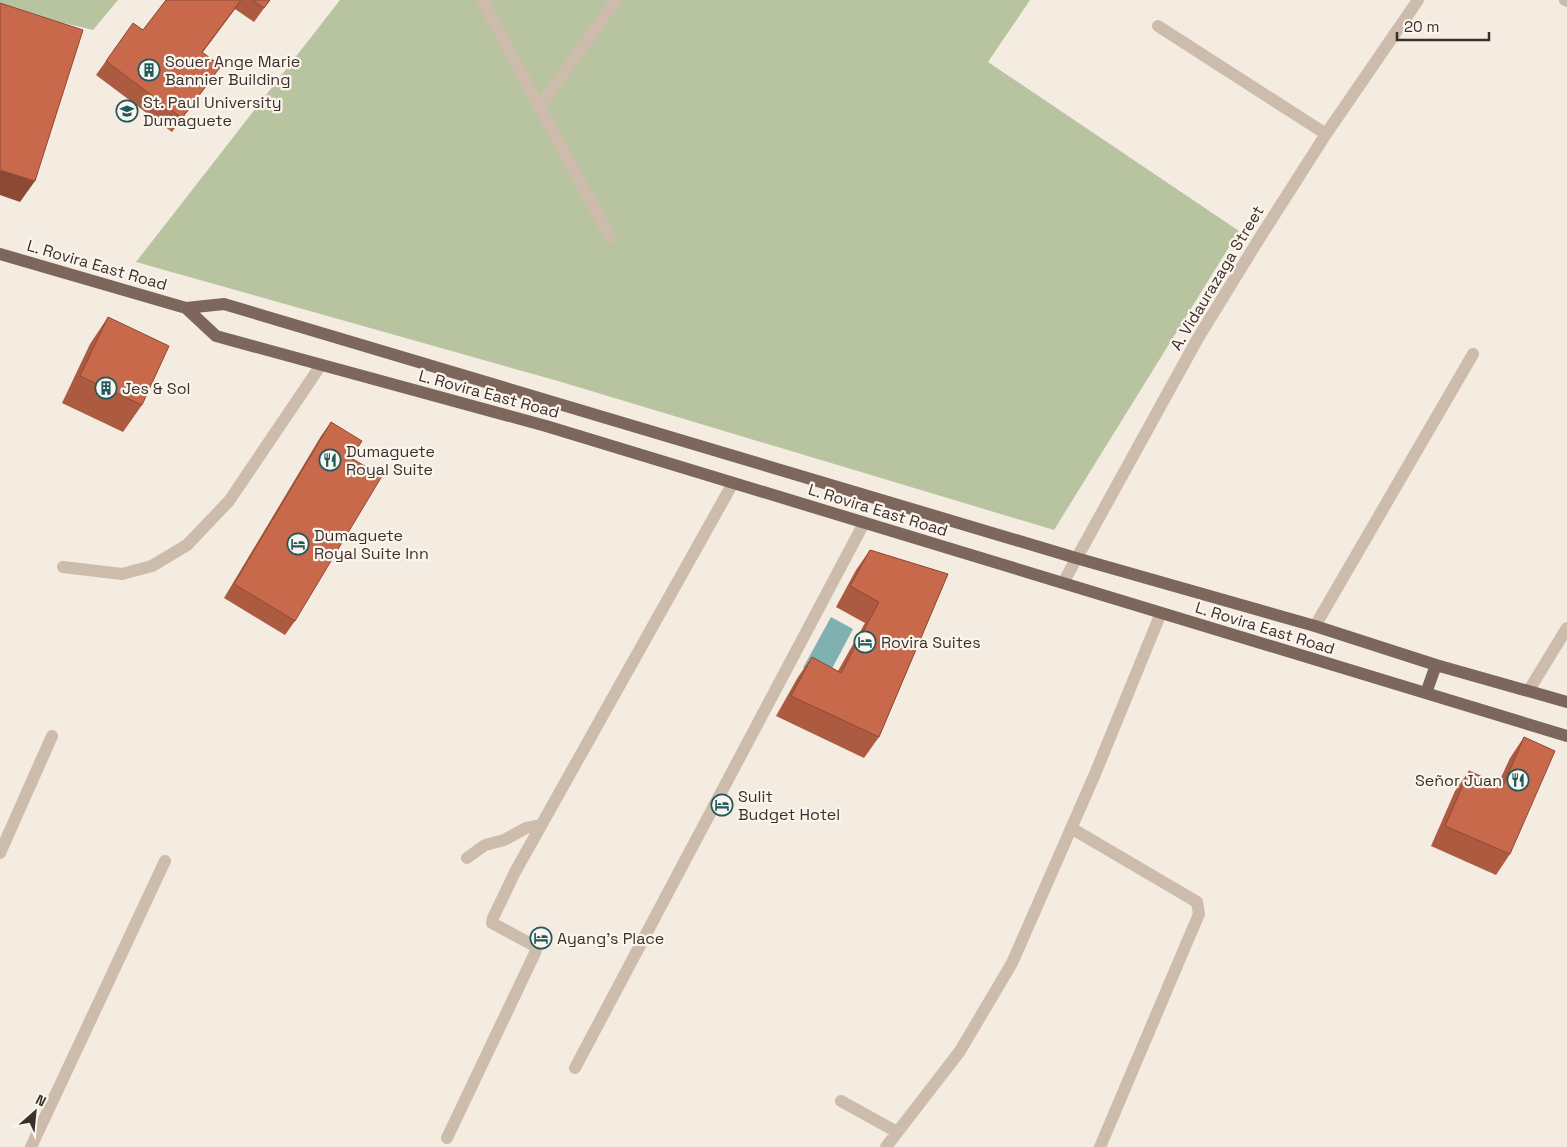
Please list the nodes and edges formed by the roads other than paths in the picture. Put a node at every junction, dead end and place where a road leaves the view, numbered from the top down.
1 (482, 0) edge
2 (616, 0) edge
3 (1418, 0) edge
4 (1158, 26) dead end
5 (539, 107) junction
6 (1326, 134) junction
7 (610, 237) dead end
8 (0, 254) edge
9 (186, 308) junction
10 (1473, 354) dead end
11 (321, 365) junction
12 (733, 483) junction
13 (864, 523) junction
14 (1076, 558) junction
15 (63, 567) dead end
16 (1063, 583) junction
17 (1161, 613) junction
18 (1315, 626) junction
19 (1567, 628) edge
20 (1436, 665) junction
21 (1529, 690) junction
22 (1426, 694) junction
23 (1567, 702) edge
24 (52, 736) dead end
25 (1567, 736) edge
26 (540, 826) junction
27 (1071, 828) junction
28 (0, 853) edge
29 (467, 858) dead end
30 (165, 862) dead end
31 (575, 1068) dead end
32 (841, 1101) dead end
33 (897, 1132) junction
34 (447, 1138) dead end
35 (30, 1147) edge
36 (886, 1147) edge
37 (1100, 1147) edge

1 - 5 street
2 - 5 street
3 - 6 street, A. Vidaurazaga Street
4 - 6 street
5 - 7 street
6 - 14 street, A. Vidaurazaga Street
8 - 9 main road, L. Rovira East Road
9 - 11 main road, L. Rovira East Road
9 - 14 main road, L. Rovira East Road
10 - 18 street
11 - 12 main road, L. Rovira East Road
11 - 15 street
12 - 13 main road, L. Rovira East Road
12 - 26 street
13 - 16 main road, L. Rovira East Road
13 - 31 street
14 - 16 street, A. Vidaurazaga Street
14 - 18 main road, L. Rovira East Road
16 - 17 main road, L. Rovira East Road
17 - 22 main road, L. Rovira East Road
17 - 27 street
18 - 20 main road, L. Rovira East Road
19 - 21 street
20 - 21 main road, L. Rovira East Road
20 - 22 main road
21 - 23 main road, L. Rovira East Road
22 - 25 main road, L. Rovira East Road
24 - 28 street
26 - 29 street
26 - 34 street
27 - 33 street
27 - 37 street
30 - 35 street
32 - 33 street
33 - 36 street

